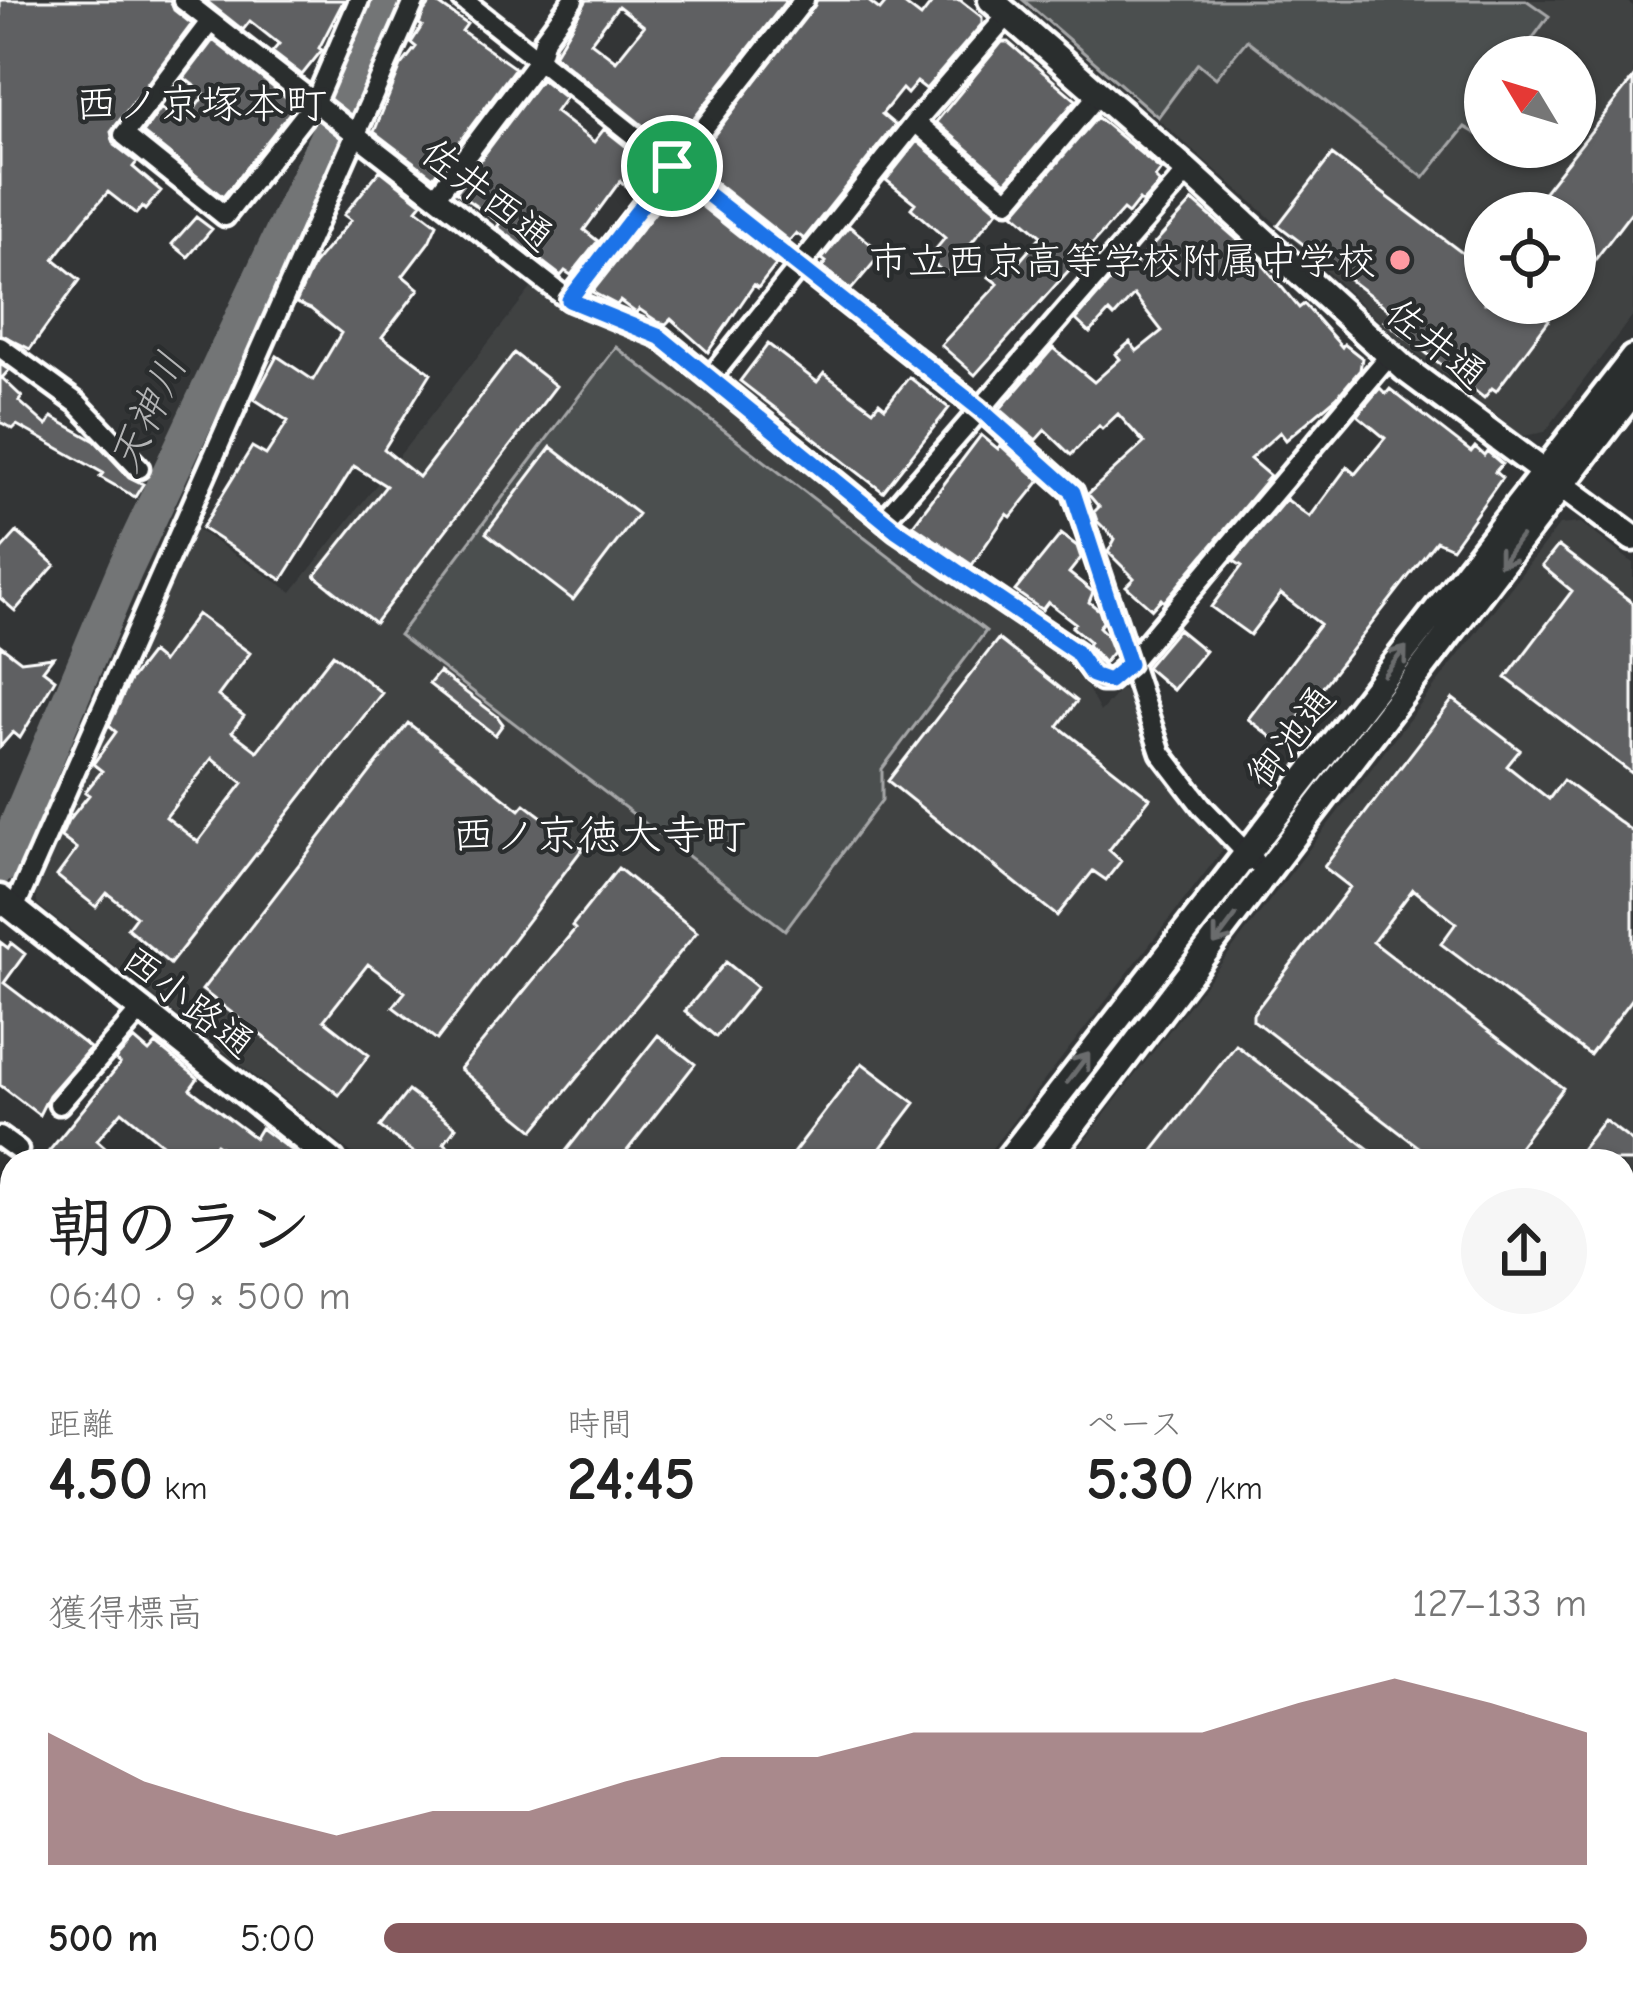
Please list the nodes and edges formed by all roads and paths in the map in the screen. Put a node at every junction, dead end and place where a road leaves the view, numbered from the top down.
1 (183, 0) edge
2 (359, 0) edge
3 (415, 0) edge
4 (463, 0) edge
5 (573, 0) edge
6 (804, 0) edge
7 (999, 7) edge
8 (210, 22) junction
9 (539, 59) junction
10 (1098, 95) junction
11 (315, 102) junction
12 (915, 122) junction
13 (351, 129) junction
14 (672, 166) junction
15 (1189, 171) junction
16 (436, 196) junction
17 (800, 266) junction
18 (569, 300) junction
19 (0, 346) edge
20 (1390, 355) junction
21 (1633, 358) edge
22 (711, 377) junction
23 (1633, 392) edge
24 (980, 409) junction
25 (139, 468) dead end
26 (1551, 478) junction
27 (884, 520) junction
28 (1633, 538) edge
29 (1129, 664) junction
30 (1244, 853) junction
31 (1268, 872) junction
32 (7, 904) edge
33 (143, 1008) junction
34 (59, 1104) dead end
35 (317, 1149) edge
36 (1016, 1149) edge
37 (1055, 1149) edge

1 - 8 street, 佐井西通
2 - 11 street
3 - 13 street
4 - 9 street
5 - 9 street
6 - 14 street
7 - 10 street, 佐井通
7 - 12 street
8 - 11 street, 佐井西通
8 - 11 street
9 - 14 street
9 - 16 street
10 - 12 street
10 - 15 street, 佐井通
11 - 13 street, 佐井西通
12 - 17 street
13 - 16 street, 佐井西通
13 - 32 street
14 - 17 street
14 - 18 street
15 - 20 street, 佐井通
15 - 24 street
16 - 18 street, 佐井西通
17 - 22 street
17 - 24 street
18 - 22 street, 佐井西通
19 - 25 street
20 - 26 street, 佐井通
20 - 29 street
21 - 26 street, 御池通
22 - 27 street, 佐井西通
23 - 26 street, 御池通
24 - 27 street
24 - 29 street
26 - 28 street, 佐井通
30 -> 26 street, 御池通
26 -> 31 street, 御池通
27 - 29 street, 佐井西通
29 - 30 street
30 - 31 street
36 -> 30 street, 御池通
31 -> 37 street, 御池通
32 - 33 street, 西小路通
33 - 34 street
33 - 35 street, 西小路通

